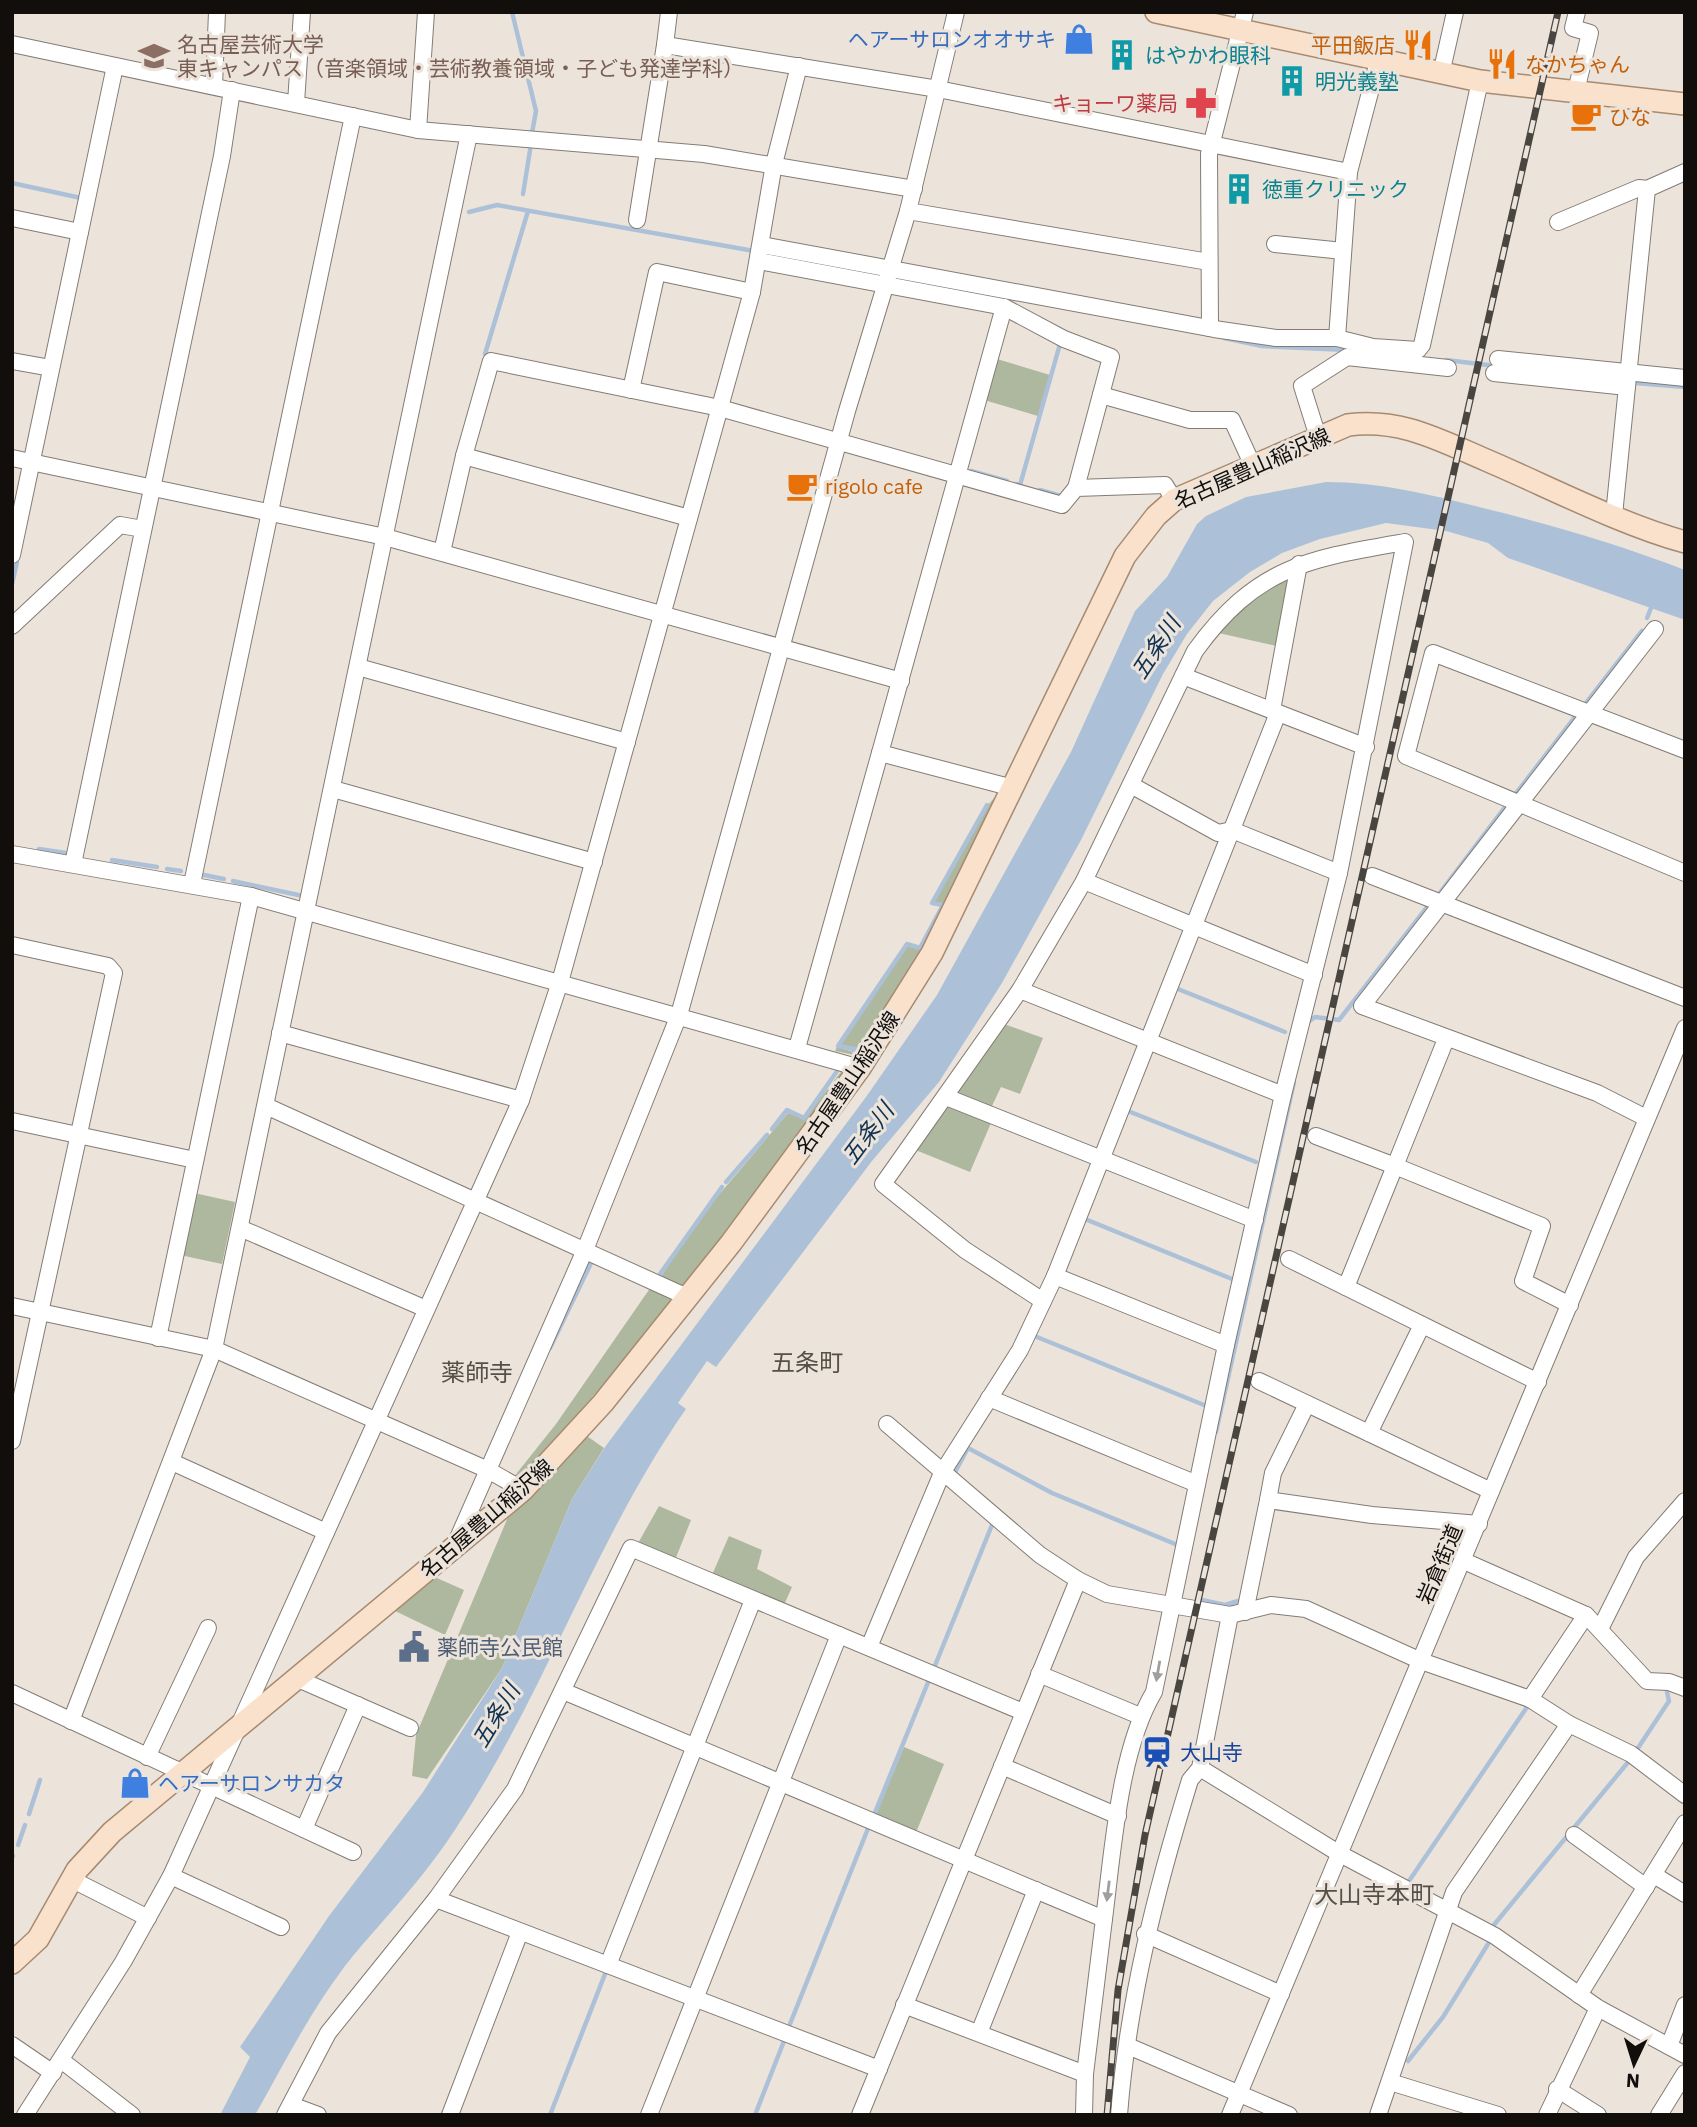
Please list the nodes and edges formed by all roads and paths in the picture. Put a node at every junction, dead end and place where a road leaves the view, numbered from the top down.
1 (217, 12) edge
2 (302, 12) edge
3 (426, 12) edge
4 (669, 12) edge
5 (956, 12) edge
6 (1156, 12) edge
7 (1455, 12) edge
8 (1577, 12) edge
9 (1243, 22) edge
10 (12, 44) edge
11 (665, 45) junction
12 (1378, 62) junction
13 (115, 66) junction
14 (799, 66) junction
15 (1441, 74) junction
16 (1480, 81) junction
17 (214, 86) junction
18 (938, 89) junction
19 (232, 90) junction
20 (1576, 91) junction
21 (296, 103) junction
22 (1685, 104) edge
23 (353, 116) junction
24 (418, 130) junction
25 (469, 134) junction
26 (1212, 145) junction
27 (650, 151) junction
28 (774, 164) junction
29 (1349, 172) junction
30 (1685, 172) edge
31 (914, 189) junction
32 (1647, 189) junction
33 (908, 211) junction
34 (12, 218) edge
35 (637, 220) dead end
36 (1558, 222) dead end
37 (80, 232) junction
38 (1275, 244) dead end
39 (1343, 251) junction
40 (761, 253) junction
41 (1209, 262) junction
42 (887, 278) junction
43 (752, 292) junction
44 (1004, 307) junction
45 (1210, 328) junction
46 (1337, 338) junction
47 (12, 361) edge
48 (1496, 366) dead end
49 (51, 368) junction
50 (1448, 368) dead end
51 (1685, 378) edge
52 (1628, 379) junction
53 (631, 390) junction
54 (1101, 395) junction
55 (720, 408) junction
56 (1318, 437) junction
57 (838, 442) junction
58 (464, 456) junction
59 (12, 458) edge
60 (32, 463) junction
61 (1253, 466) junction
62 (958, 475) junction
63 (151, 488) junction
64 (1076, 488) junction
65 (1174, 500) junction
66 (270, 513) junction
67 (1614, 515) junction
68 (689, 518) junction
69 (143, 529) junction
70 (385, 537) junction
71 (1685, 542) edge
72 (442, 552) junction
73 (12, 555) edge
74 (1299, 564) junction
75 (664, 614) junction
76 (12, 626) edge
77 (1655, 629) dead end
78 (780, 649) junction
79 (358, 667) junction
80 (1183, 676) junction
81 (901, 681) junction
82 (1275, 712) junction
83 (1590, 712) junction
84 (627, 742) junction
85 (1366, 747) junction
86 (1685, 750) edge
87 (880, 753) junction
88 (1131, 785) junction
89 (1013, 788) junction
90 (333, 789) junction
91 (1519, 804) junction
92 (1232, 830) junction
93 (12, 854) edge
94 (594, 862) junction
95 (73, 864) junction
96 (1339, 873) junction
97 (1685, 873) edge
98 (1373, 876) dead end
99 (1084, 881) junction
100 (192, 884) junction
101 (251, 896) junction
102 (1441, 903) junction
103 (306, 910) junction
104 (1194, 926) junction
105 (12, 945) edge
106 (1314, 975) junction
107 (560, 982) junction
108 (1020, 990) junction
109 (1685, 998) edge
110 (678, 1015) junction
111 (1685, 1028) edge
112 (280, 1033) junction
113 (1446, 1039) junction
114 (1148, 1041) junction
115 (797, 1048) junction
116 (860, 1068) junction
117 (1283, 1095) junction
118 (946, 1097) junction
119 (521, 1100) junction
120 (266, 1106) junction
121 (1646, 1118) junction
122 (12, 1121) edge
123 (78, 1135) junction
124 (1316, 1136) dead end
125 (195, 1160) junction
126 (1100, 1160) junction
127 (1395, 1166) junction
128 (475, 1199) junction
129 (1255, 1220) junction
130 (240, 1228) junction
131 (585, 1250) junction
132 (1289, 1259) dead end
133 (1055, 1276) junction
134 (1346, 1287) junction
135 (687, 1297) junction
136 (1042, 1301) junction
137 (12, 1306) edge
138 (1570, 1306) junction
139 (426, 1309) junction
140 (39, 1311) junction
141 (1422, 1325) junction
142 (158, 1338) junction
143 (1226, 1345) junction
144 (214, 1349) junction
145 (1259, 1381) dead end
146 (1538, 1382) junction
147 (989, 1398) junction
148 (1307, 1404) junction
149 (375, 1421) junction
150 (887, 1424) dead end
151 (1368, 1433) junction
152 (12, 1441) edge
153 (172, 1462) junction
154 (488, 1470) junction
155 (943, 1473) junction
156 (1197, 1484) junction
157 (523, 1490) junction
158 (1491, 1491) junction
159 (1268, 1500) junction
160 (1685, 1501) edge
161 (1479, 1524) junction
162 (326, 1532) junction
163 (453, 1548) junction
164 (1464, 1561) junction
165 (1078, 1580) junction
166 (753, 1600) junction
167 (1170, 1603) junction
168 (1238, 1614) junction
169 (1586, 1615) junction
170 (208, 1628) dead end
171 (1601, 1629) junction
172 (839, 1635) junction
173 (869, 1647) junction
174 (1421, 1661) junction
175 (1039, 1674) junction
176 (298, 1679) junction
177 (1685, 1688) edge
178 (563, 1691) junction
179 (12, 1693) edge
180 (1530, 1699) junction
181 (358, 1705) junction
182 (1023, 1712) junction
183 (1140, 1716) junction
184 (71, 1721) junction
185 (1569, 1724) junction
186 (410, 1728) dead end
187 (239, 1729) junction
188 (695, 1747) junction
189 (147, 1757) junction
190 (1002, 1766) junction
191 (1200, 1768) junction
192 (182, 1773) junction
193 (780, 1782) junction
194 (212, 1786) junction
195 (1685, 1795) edge
196 (1118, 1815) junction
197 (1685, 1823) edge
198 (304, 1829) junction
199 (1574, 1835) dead end
200 (353, 1852) dead end
201 (1340, 1854) junction
202 (964, 1861) junction
203 (171, 1877) junction
204 (71, 1879) junction
205 (1650, 1881) junction
206 (1035, 1891) junction
207 (1685, 1894) edge
208 (436, 1899) junction
209 (1448, 1911) junction
210 (148, 1918) junction
211 (1104, 1919) junction
212 (281, 1927) dead end
213 (520, 1932) junction
214 (1145, 1934) junction
215 (12, 1963) edge
216 (608, 1965) junction
217 (1282, 1994) junction
218 (1578, 1995) junction
219 (694, 1999) junction
220 (904, 2005) junction
221 (1685, 2005) edge
222 (1598, 2007) junction
223 (979, 2033) junction
224 (12, 2045) edge
225 (1128, 2046) junction
226 (1669, 2046) junction
227 (1685, 2055) edge
228 (57, 2066) junction
229 (879, 2069) junction
230 (1685, 2073) edge
231 (1085, 2074) junction
232 (1390, 2082) junction
233 (1557, 2089) junction
234 (1239, 2094) junction
235 (288, 2110) edge
236 (25, 2115) edge
237 (132, 2115) edge
238 (318, 2115) edge
239 (450, 2115) edge
240 (649, 2115) edge
241 (859, 2115) edge
242 (1084, 2115) edge
243 (1119, 2115) edge
244 (1230, 2115) edge
245 (1289, 2115) edge
246 (1378, 2115) edge
247 (1499, 2115) edge
248 (1547, 2115) edge
249 (1598, 2115) edge
250 (1659, 2115) edge

1 - 17 street
2 - 21 street
3 - 24 street
4 - 11 street
5 - 18 street
6 - 9 main road
7 - 15 street
8 - 20 street
9 - 12 main road
9 - 26 street
10 - 13 street
11 - 14 street
11 - 27 street
12 - 15 main road
12 - 29 street
13 - 17 street
13 - 37 street
14 - 18 street
14 - 28 street
15 - 16 main road
16 - 20 main road
16 - 46 street
17 - 19 street
18 - 26 street
18 - 31 street
19 - 21 street
19 - 63 street
20 - 22 main road
21 - 23 street
23 - 24 street
23 - 66 street
24 - 25 street
25 - 27 street
25 - 70 street
26 - 29 street
26 - 41 street
27 - 28 street
27 - 35 street
28 - 31 street
28 - 40 street
29 - 39 street
30 - 32 street
31 - 33 street
32 - 36 street
32 - 52 street
33 - 41 street
33 - 42 street
34 - 37 street
37 - 49 street
38 - 39 street
39 - 46 street
40 - 42 street
40 - 43 street
41 - 45 street
42 - 44 street
42 - 45 street
42 - 57 street
43 - 53 street
43 - 55 street
44 - 54 street
44 - 62 street
45 - 46 street
47 - 49 street
48 - 52 street
49 - 60 street
50 - 56 street
51 - 52 street
52 - 67 street
53 - 55 street
53 - 58 street
54 - 61 street
54 - 64 street
55 - 57 street
55 - 68 street
56 - 61 main road, 名古屋豊山稲沢線
56 - 67 main road, 名古屋豊山稲沢線
57 - 62 street
57 - 78 street
58 - 68 street
58 - 72 street
59 - 60 street
60 - 63 street
60 - 73 street
61 - 65 main road, 名古屋豊山稲沢線
62 - 64 street
62 - 81 street
63 - 66 street
63 - 69 street
64 - 65 street
65 - 89 main road, 名古屋豊山稲沢線
66 - 70 street
66 - 100 street
67 - 71 main road, 名古屋豊山稲沢線
68 - 75 street
69 - 76 street
69 - 95 street
70 - 72 street
70 - 79 street
72 - 75 street
74 - 80 street
74 - 82 street
74 - 85 street
75 - 78 street
75 - 84 street
77 - 83 street
78 - 81 street
78 - 110 street
79 - 84 street
79 - 90 street
80 - 82 street
80 - 88 street
81 - 87 street
82 - 85 street
82 - 92 street
83 - 86 street
83 - 91 street
83 - 91 street
84 - 94 street
85 - 96 street
87 - 89 street
87 - 115 street
88 - 92 street
88 - 99 street
89 - 116 main road, 名古屋豊山稲沢線
90 - 94 street
90 - 103 street
91 - 97 street
91 - 102 street
92 - 96 street
92 - 104 street
93 - 95 street
94 - 107 street
95 - 100 street
96 - 106 street
98 - 102 street
99 - 104 street
99 - 108 street
100 - 101 street
101 - 103 street
101 - 125 street
102 - 109 street
102 - 113 street
103 - 107 street
103 - 112 street
104 - 106 street
104 - 114 street
105 - 123 street
106 - 117 street
107 - 110 street
107 - 119 street
108 - 114 street
108 - 118 street
110 - 115 street
110 - 131 street
111 - 121 street, 岩倉街道
112 - 119 street
112 - 120 street
113 - 121 street
113 - 127 street
114 - 117 street
114 - 126 street
115 - 116 street
116 - 135 main road, 名古屋豊山稲沢線
117 - 129 street
118 - 126 street
118 - 136 street
119 - 128 street
120 - 128 street
120 - 130 street
121 - 138 street, 岩倉街道
122 - 123 street
123 - 125 street
123 - 140 street
124 - 127 street
125 - 142 street
126 - 129 street
126 - 133 street
127 - 134 street
127 - 138 street
128 - 131 street
128 - 139 street
129 - 143 street
130 - 139 street
130 - 144 street
131 - 135 street
131 - 154 street
132 - 134 street
133 - 136 street
133 - 143 street
134 - 141 street
135 - 157 main road, 名古屋豊山稲沢線
136 - 147 street
137 - 140 street
138 - 146 street, 岩倉街道
139 - 149 street
140 - 142 street
140 - 152 street
141 - 146 street
141 - 151 street
142 - 144 street
143 - 156 street
144 - 149 street
144 - 153 street
145 - 148 street
146 - 158 street, 岩倉街道
147 - 155 street
147 - 156 street
148 - 151 street
148 - 159 street
149 - 154 street
149 - 162 street
150 - 155 street
151 - 158 street
153 - 162 street
153 - 184 street
154 - 157 street
154 - 163 street
155 - 165 street
155 - 173 street
156 - 167 street
157 - 163 main road, 名古屋豊山稲沢線
158 - 161 street, 岩倉街道
159 - 161 street
159 - 168 street
160 - 171 street
161 - 164 street, 岩倉街道
162 - 187 street
163 - 176 main road, 名古屋豊山稲沢線
164 - 169 street
164 - 174 street, 岩倉街道
165 - 167 street
165 - 175 street
166 - 172 street
166 - 178 street
166 - 188 street
167 - 168 street
167 -> 183 street
168 - 174 street
168 - 191 street
169 - 171 street
169 - 180 street
170 - 189 street
171 - 177 street
172 - 173 street
172 - 193 street
173 - 182 street
174 - 180 street
174 - 201 street, 岩倉街道
175 - 182 street
175 - 183 street
176 - 181 street
176 - 187 main road, 名古屋豊山稲沢線
178 - 188 street
178 - 208 street
179 - 184 street
180 - 185 street
181 - 186 street
181 - 198 street
182 - 190 street
183 - 196 street
184 - 189 street
185 - 195 street
185 - 209 street
187 - 192 main road, 名古屋豊山稲沢線
187 - 194 street
188 - 193 street
188 - 216 street
189 - 192 street
190 - 196 street
190 - 202 street
191 - 201 street
191 - 214 street
192 - 194 street
192 - 204 main road, 名古屋豊山稲沢線
193 - 202 street
193 - 219 street
194 - 198 street
194 - 203 street
196 -> 211 street
197 - 205 street
198 - 200 street
199 - 205 street
201 - 209 street
201 - 217 street, 岩倉街道
202 - 206 street
202 - 220 street
203 - 210 street
203 - 212 street
204 - 210 street
204 - 215 main road, 名古屋豊山稲沢線
205 - 207 street
205 - 218 street
206 - 211 street
206 - 223 street
208 - 213 street
208 - 235 street
209 - 218 street
209 - 232 street
210 - 228 street
211 - 231 street
213 - 216 street
213 - 239 street
214 - 217 street
214 - 225 street
216 - 219 street
217 - 234 street, 岩倉街道
218 - 222 street
219 - 229 street
219 - 240 street
220 - 223 street
220 - 229 street
221 - 226 street
222 - 226 street
222 - 233 street
223 - 231 street
224 - 228 street
225 - 234 street
225 - 243 street
226 - 227 street
228 - 236 street
228 - 237 street
229 - 241 street
230 - 250 street
231 - 242 street
232 - 246 street
232 - 247 street
233 - 248 street
233 - 249 street
234 - 244 street, 岩倉街道
234 - 245 street
235 - 238 street

